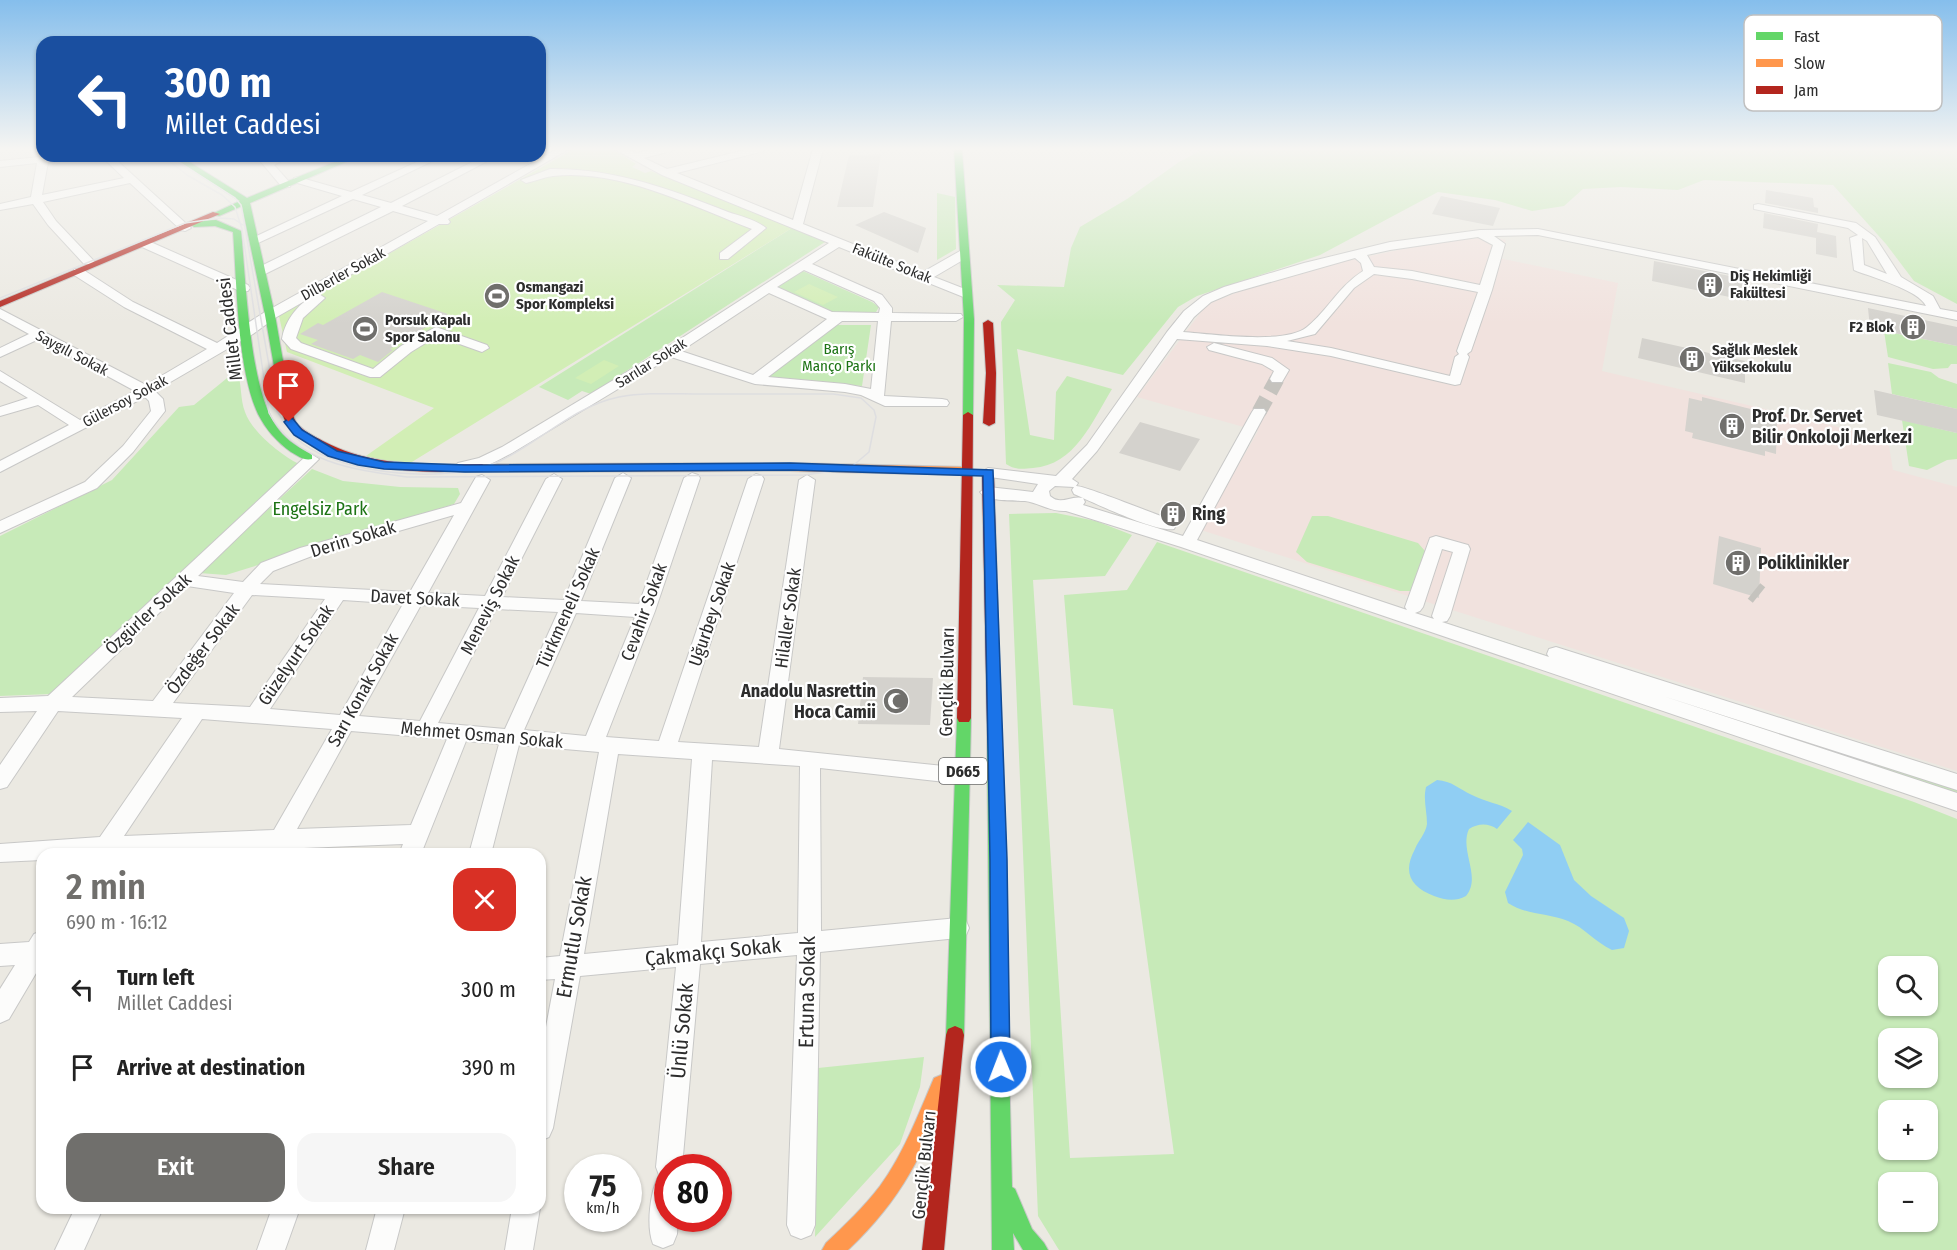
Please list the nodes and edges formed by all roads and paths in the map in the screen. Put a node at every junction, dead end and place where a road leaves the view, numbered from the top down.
1 (41, 207) edge
2 (164, 207) edge
3 (229, 207) joint
4 (246, 207) edge
5 (326, 207) edge
6 (391, 207) edge
7 (398, 207) edge
8 (465, 207) edge
9 (470, 207) edge
10 (703, 207) edge
11 (752, 207) edge
12 (802, 207) edge
13 (961, 207) edge
14 (1760, 207) edge
15 (442, 221) junction
16 (186, 225) junction
17 (797, 225) junction
18 (237, 231) junction
19 (1524, 231) junction
20 (1480, 232) junction
21 (1856, 238) dead end
22 (254, 241) junction
23 (838, 242) junction
24 (146, 244) junction
25 (1499, 244) junction
26 (964, 254) junction
27 (1358, 254) junction
28 (724, 256) dead end
29 (803, 265) junction
30 (83, 266) junction
31 (1370, 270) junction
32 (261, 271) junction
33 (926, 276) junction
34 (1907, 286) junction
35 (244, 288) junction
36 (768, 288) junction
37 (1486, 290) junction
38 (966, 294) junction
39 (0, 296) edge
40 (0, 304) edge
41 (987, 306) dead end
42 (1935, 312) junction
43 (0, 313) edge
44 (270, 315) junction
45 (887, 316) junction
46 (1957, 316) edge
47 (839, 317) junction
48 (956, 317) dead end
49 (248, 331) junction
50 (38, 334) junction
51 (1172, 335) junction
52 (1267, 342) junction
53 (482, 348) dead end
54 (218, 350) junction
55 (670, 352) junction
56 (0, 353) edge
57 (0, 375) edge
58 (1277, 379) dead end
59 (755, 380) junction
60 (146, 391) junction
61 (877, 399) junction
62 (37, 400) junction
63 (942, 403) dead end
64 (0, 412) edge
65 (1259, 412) tunnel mouth
66 (79, 426) junction
67 (989, 441) dead end
68 (1092, 448) junction
69 (317, 461) joint
70 (0, 467) edge
71 (456, 468) junction
72 (988, 468) junction
73 (341, 469) dead end
74 (967, 471) junction
75 (554, 478) junction
76 (623, 478) junction
77 (692, 478) junction
78 (756, 479) junction
79 (482, 480) junction
80 (807, 480) junction
81 (1058, 481) junction
82 (927, 484) dead end
83 (948, 486) dead end
84 (1078, 488) junction
85 (968, 489) junction
86 (988, 492) junction
87 (1042, 498) junction
88 (468, 506) junction
89 (1067, 506) junction
90 (0, 528) edge
91 (1190, 538) junction
92 (185, 580) junction
93 (248, 589) junction
94 (338, 594) junction
95 (414, 599) junction
96 (492, 602) junction
97 (570, 606) junction
98 (646, 611) junction
99 (1427, 614) junction
100 (53, 703) junction
101 (0, 705) edge
102 (158, 709) junction
103 (196, 713) junction
104 (255, 716) junction
105 (344, 724) junction
106 (425, 730) junction
107 (459, 734) junction
108 (510, 737) junction
109 (602, 745) junction
110 (666, 748) junction
111 (703, 751) junction
112 (768, 755) junction
113 (810, 759) junction
114 (963, 776) junction
115 (0, 781) edge
116 (1957, 782) edge
117 (1957, 802) edge
118 (281, 838) junction
119 (413, 844) edge
120 (104, 848) edge
121 (133, 848) edge
122 (482, 848) edge
123 (36, 853) edge
124 (0, 854) edge
125 (958, 928) junction
126 (809, 941) junction
127 (36, 950) edge
128 (0, 955) edge
129 (36, 955) edge
130 (689, 955) junction
131 (568, 967) junction
132 (546, 969) edge
133 (0, 1011) edge
134 (954, 1053) junction
135 (546, 1094) edge
136 (670, 1154) edge
137 (1002, 1183) junction
138 (86, 1214) edge
139 (284, 1214) edge
140 (389, 1214) edge
141 (525, 1214) edge
142 (801, 1225) dead end
143 (69, 1250) edge
144 (271, 1250) edge
145 (380, 1250) edge
146 (519, 1250) edge
147 (833, 1250) edge
148 (933, 1250) edge
149 (1004, 1250) edge
150 (1037, 1250) edge

1 - 30 street
2 - 16 street
3 - 16 main road
3 - 18 main road, Millet Caddesi
4 - 22 main road
5 - 22 street
6 - 32 street
7 - 15 street
8 - 15 street, Dilberler Sokak
9 - 15 street
10 - 28 street
11 - 17 street, Fakülte Sokak
12 - 17 street
13 - 26 main road, Gençlik Bulvarı
14 - 34 street
15 - 44 street, Dilberler Sokak
15 - 53 street
16 - 18 main road
16 - 24 main road
16 - 30 main road
17 - 23 street, Fakülte Sokak
18 - 35 main road, Millet Caddesi
19 - 20 street
19 - 25 street
19 - 42 street
20 - 25 street
20 - 27 street
21 - 34 street
22 - 32 main road
23 - 29 street, Sarılar Sokak
23 - 33 street, Fakülte Sokak
24 - 30 main road
24 - 35 street
25 - 37 street
26 - 33 street
26 - 38 main road, Gençlik Bulvarı
27 - 31 street
27 - 51 street
29 - 36 street, Sarılar Sokak
29 - 45 street
30 - 39 main road
30 - 40 main road
30 - 54 street
31 - 37 street
31 - 52 street
32 - 44 main road
33 - 38 street, Fakülte Sokak
34 - 42 street
35 - 49 main road, Millet Caddesi
36 - 47 street
36 - 55 street, Sarılar Sokak
37 - 52 street
38 - 74 main road, Gençlik Bulvarı
41 - 67 main road
42 - 46 street
43 - 50 street, Saygılı Sokak
44 - 49 street, Dilberler Sokak
44 - 71 main road
45 - 47 street
45 - 48 street
45 - 61 street
47 - 59 street
49 - 54 street, Gülersoy Sokak
49 - 69 main road, Millet Caddesi
50 - 56 street
50 - 60 street, Saygılı Sokak
51 - 52 street
51 - 58 street
51 - 68 street
54 - 60 street, Gülersoy Sokak
55 - 59 street
55 - 71 street, Sarılar Sokak
57 - 62 street
59 - 61 street
60 - 66 street, Gülersoy Sokak
60 - 90 street
61 - 63 street
62 - 64 street
62 - 66 street
65 - 91 street
66 - 70 street, Gülersoy Sokak
68 - 81 street
68 - 84 street
69 - 92 street, Özgürler Sokak
71 - 74 main road
72 - 74 main road
72 - 81 street
72 - 86 main road, D665
73 - 79 main road
74 - 85 main road, Gençlik Bulvarı
75 - 76 main road
75 - 79 main road
75 - 96 street, Meneviş Sokak
76 - 77 main road
76 - 97 street, Türkmeneli Sokak
77 - 78 main road
77 - 98 street, Cevahir Sokak
78 - 80 main road
78 - 110 street, Uğurbey Sokak
79 - 88 street, Sarı Konak Sokak
80 - 82 main road
80 - 112 street, Hilaller Sokak
81 - 84 street
81 - 87 street
83 - 85 main road
84 - 89 street
84 - 91 street
85 - 86 main road
85 - 114 main road, Gençlik Bulvarı / D665
86 - 87 street
86 - 137 main road, D665
87 - 89 street
88 - 93 street, Derin Sokak
88 - 95 street, Sarı Konak Sokak
89 - 91 street
91 - 99 street
92 - 93 street, Davet Sokak
92 - 100 street, Özgürler Sokak
93 - 94 street, Davet Sokak
93 - 102 street, Özdeğer Sokak
94 - 95 street, Davet Sokak
94 - 104 street, Güzelyurt Sokak
95 - 96 street, Davet Sokak
95 - 105 street, Sarı Konak Sokak
96 - 97 street, Davet Sokak
96 - 106 street, Meneviş Sokak
97 - 98 street, Davet Sokak
97 - 108 street, Türkmeneli Sokak
98 - 109 street, Cevahir Sokak
99 - 116 street
99 - 117 street
100 - 101 street, Mehmet Osman Sokak
100 - 102 street, Mehmet Osman Sokak
100 - 115 street, Özgürler Sokak
102 - 103 street, Mehmet Osman Sokak
103 - 104 street, Mehmet Osman Sokak
103 - 120 street
104 - 105 street, Mehmet Osman Sokak
105 - 106 street, Mehmet Osman Sokak
105 - 118 street, Sarı Konak Sokak
106 - 107 street, Mehmet Osman Sokak
107 - 108 street, Mehmet Osman Sokak
107 - 119 street
108 - 109 street, Mehmet Osman Sokak
108 - 122 street, Türkmeneli Sokak
109 - 110 street, Mehmet Osman Sokak
109 - 131 street, Ermutlu Sokak
110 - 111 street, Mehmet Osman Sokak
111 - 112 street, Mehmet Osman Sokak
111 - 130 street, Ünlü Sokak
112 - 113 street, Mehmet Osman Sokak
113 - 114 street, Mehmet Osman Sokak
113 - 126 street, Ertuna Sokak
114 - 125 main road, Gençlik Bulvarı / D665
118 - 119 street
118 - 121 street
123 - 124 street
125 - 126 street, Çakmakçı Sokak
125 - 134 main road, Gençlik Bulvarı / D665
126 - 130 street, Çakmakçı Sokak
126 - 142 street, Ertuna Sokak
127 - 128 street
129 - 133 street
130 - 131 street, Çakmakçı Sokak
130 - 136 street, Ünlü Sokak
131 - 132 street, Çakmakçı Sokak
131 - 135 street, Ermutlu Sokak
134 - 147 main road
134 - 148 main road, Gençlik Bulvarı / D665
137 - 149 main road, D665
137 - 150 main road, D665
138 - 143 street
139 - 144 street
140 - 145 street
141 - 146 street

